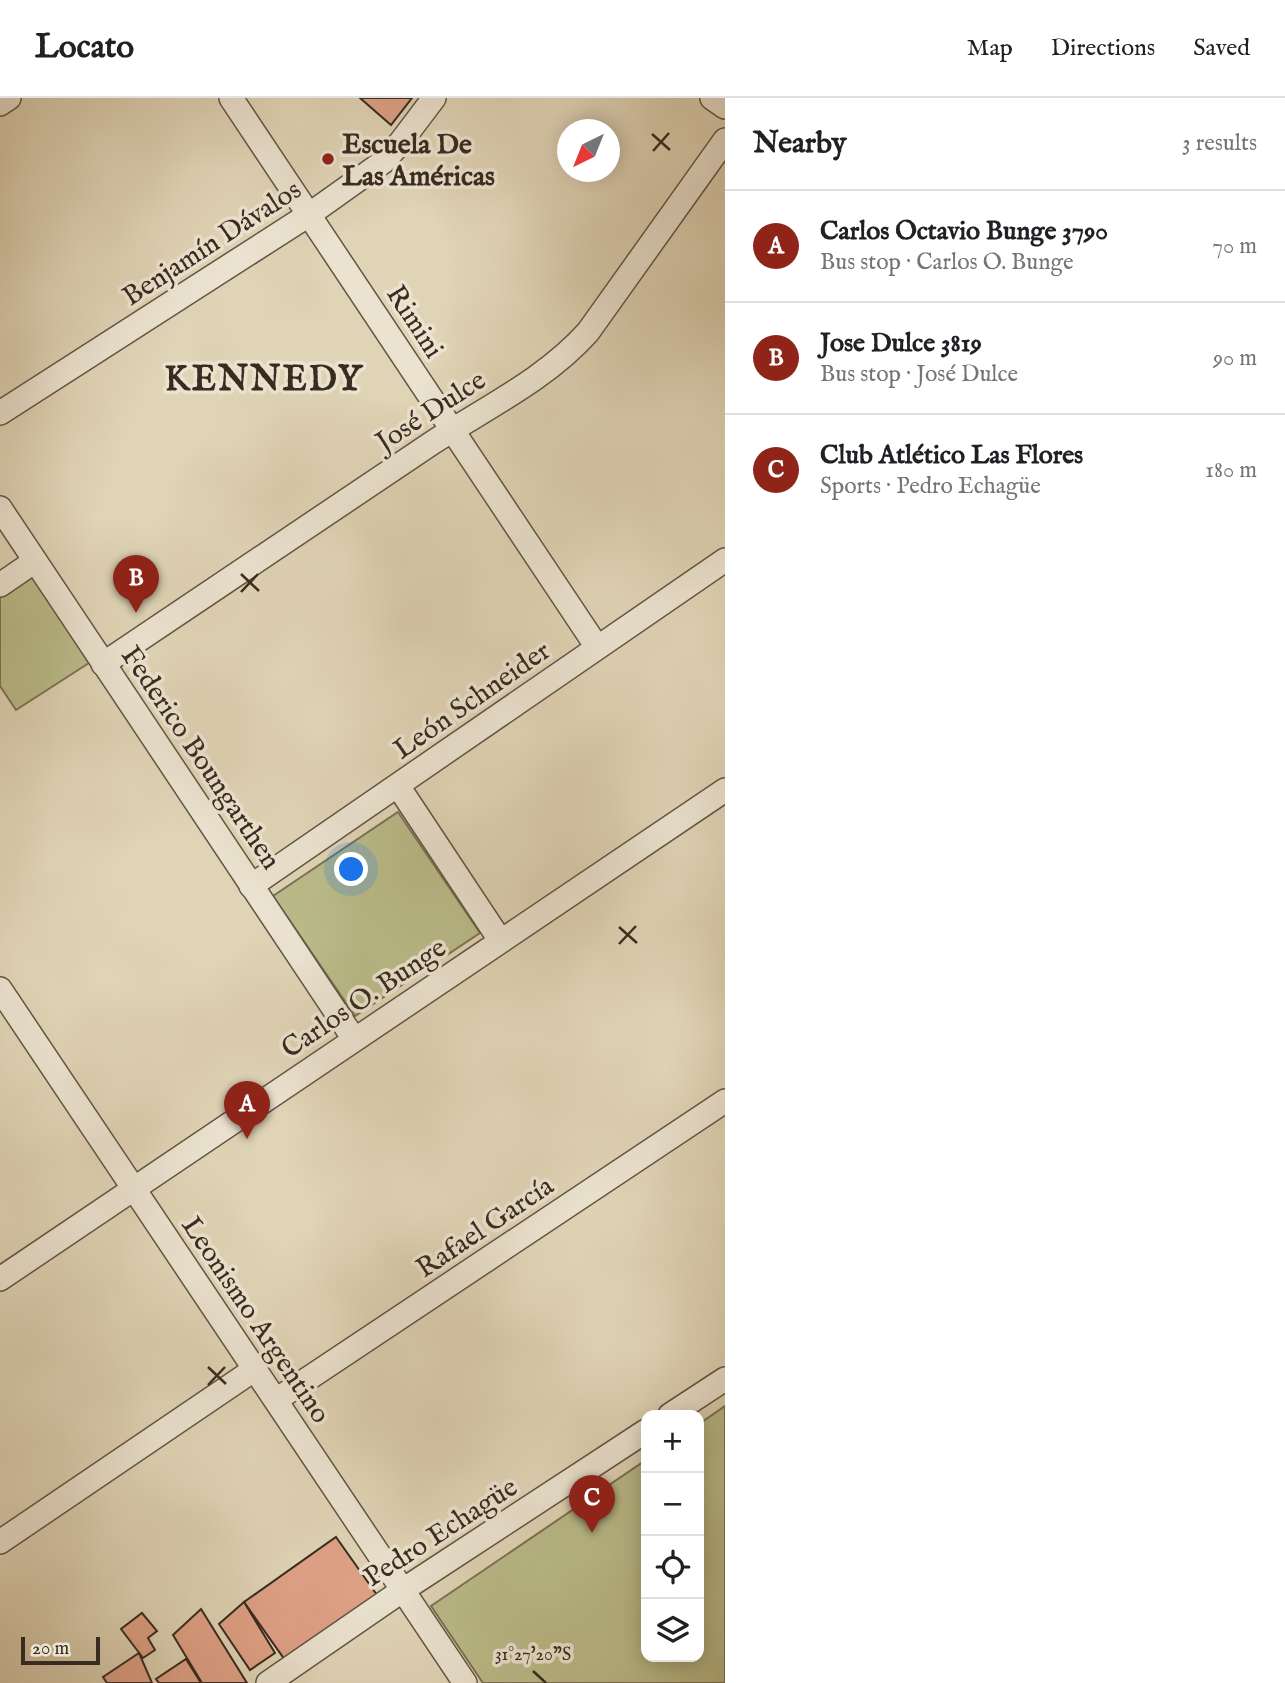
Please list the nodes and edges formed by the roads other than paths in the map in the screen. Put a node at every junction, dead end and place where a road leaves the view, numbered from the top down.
1 (9, 98) edge
2 (231, 98) edge
3 (434, 98) edge
4 (712, 98) edge
5 (0, 104) edge
6 (725, 107) edge
7 (725, 140) edge
8 (310, 214) junction
9 (0, 413) edge
10 (452, 430) junction
11 (0, 508) edge
12 (725, 560) edge
13 (35, 561) junction
14 (0, 585) edge
15 (597, 647) junction
16 (103, 663) junction
17 (398, 786) junction
18 (725, 790) edge
19 (251, 886) junction
20 (500, 940) junction
21 (0, 989) edge
22 (354, 1039) junction
23 (725, 1101) edge
24 (133, 1188) junction
25 (0, 1279) edge
26 (255, 1369) junction
27 (725, 1379) edge
28 (276, 1399) junction
29 (678, 1410) edge
30 (641, 1434) edge
31 (0, 1542) edge
32 (403, 1590) junction
33 (268, 1683) edge
34 (465, 1683) edge

1 - 5 street
2 - 8 street, Rimini
3 - 8 street, Benjamín Dávalos
4 - 6 street
7 - 10 street, José Dulce
8 - 9 street, Benjamín Dávalos
8 - 10 street, Rimini
10 - 15 street, Rimini
10 - 16 street, José Dulce
11 - 13 street, Federico Boungarthen
12 - 15 street, León Schneider
13 - 14 street
13 - 16 street, Federico Boungarthen
15 - 17 street, León Schneider
16 - 19 street, Federico Boungarthen
17 - 19 street, León Schneider
17 - 20 street
18 - 20 street, Carlos O. Bunge
19 - 22 street, Federico Boungarthen
20 - 22 street, Carlos O. Bunge
21 - 24 street, Leonismo Argentino
22 - 24 street, Carlos O. Bunge
23 - 28 street, Rafael García
24 - 25 street, Carlos O. Bunge
24 - 26 street, Leonismo Argentino
26 - 28 street, Leonismo Argentino
26 - 31 street
27 - 29 street
28 - 32 street, Leonismo Argentino
30 - 32 street, Pedro Echagüe
32 - 33 street, Pedro Echagüe
32 - 34 street, Leonismo Argentino

